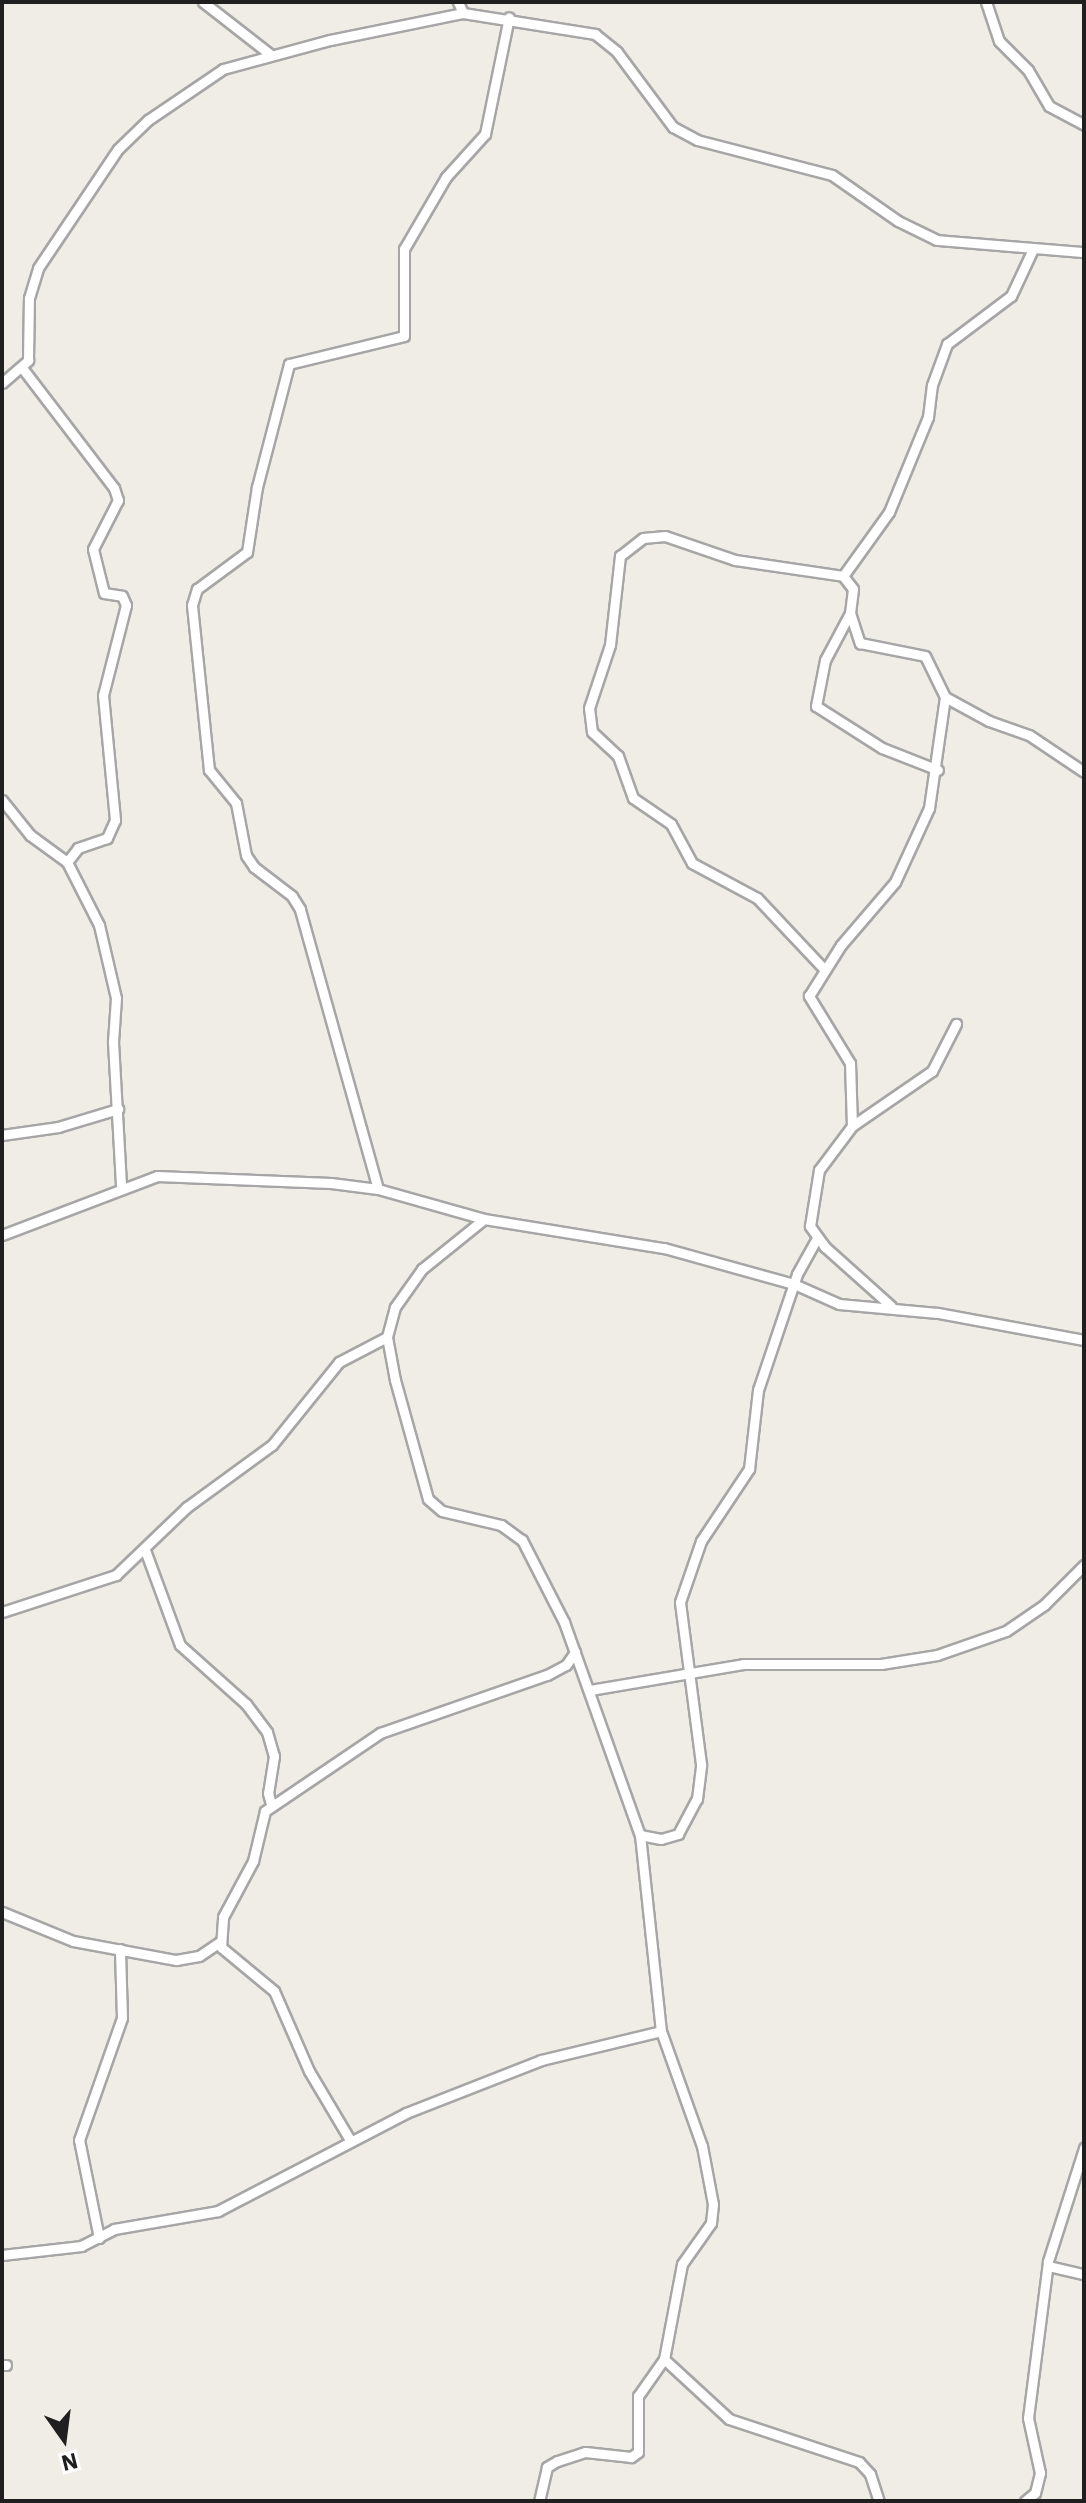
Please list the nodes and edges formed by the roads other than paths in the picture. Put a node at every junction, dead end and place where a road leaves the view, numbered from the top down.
1 (203, 2) edge
2 (458, 2) edge
3 (986, 2) edge
4 (463, 13) junction
5 (509, 17) junction
6 (271, 55) junction
7 (1084, 125) edge
8 (1033, 249) junction
9 (1084, 252) edge
10 (23, 369) junction
11 (2, 383) edge
12 (843, 576) junction
13 (850, 613) junction
14 (945, 697) junction
15 (938, 770) junction
16 (1084, 772) edge
17 (2, 800) edge
18 (67, 862) junction
19 (824, 969) junction
20 (956, 1024) dead end
21 (118, 1109) junction
22 (852, 1126) junction
23 (2, 1135) edge
24 (121, 1185) junction
25 (378, 1189) junction
26 (484, 1219) junction
27 (2, 1235) edge
28 (817, 1238) junction
29 (794, 1284) junction
30 (892, 1307) junction
31 (387, 1337) junction
32 (1084, 1340) edge
33 (145, 1550) junction
34 (1084, 1565) edge
35 (2, 1612) edge
36 (575, 1652) junction
37 (687, 1672) junction
38 (590, 1690) junction
39 (271, 1804) junction
40 (640, 1835) junction
41 (2, 1912) edge
42 (220, 1942) junction
43 (120, 1949) junction
44 (661, 2031) junction
45 (350, 2140) junction
46 (1084, 2148) edge
47 (99, 2238) junction
48 (2, 2255) edge
49 (1048, 2266) junction
50 (1084, 2274) edge
51 (664, 2359) junction
52 (539, 2501) edge
53 (879, 2501) edge
54 (1025, 2501) edge

1 - 6 street
2 - 4 street
3 - 7 street
4 - 5 street
4 - 6 street
5 - 8 street
5 - 25 street
6 - 10 street
8 - 9 street
8 - 12 street
10 - 11 street
10 - 18 street
12 - 13 street
12 - 19 street
13 - 14 street
13 - 15 street
14 - 15 street
14 - 16 street
15 - 19 street
17 - 18 street
18 - 21 street
19 - 22 street
20 - 22 street
21 - 23 street
21 - 24 street
22 - 28 street
24 - 25 street
24 - 27 street
25 - 26 street
26 - 29 street
26 - 31 street
28 - 29 street
28 - 30 street
29 - 30 street
29 - 37 street
30 - 32 street
31 - 33 street
31 - 36 street
33 - 35 street
33 - 39 street
34 - 37 street
36 - 38 street
36 - 39 street
37 - 38 street
37 - 40 street
38 - 40 street
39 - 42 street
40 - 44 street
41 - 43 street
42 - 43 street
42 - 45 street
43 - 47 street
44 - 45 street
44 - 51 street
45 - 47 street
46 - 49 street
47 - 48 street
49 - 50 street
49 - 54 street
51 - 52 street
51 - 53 street

